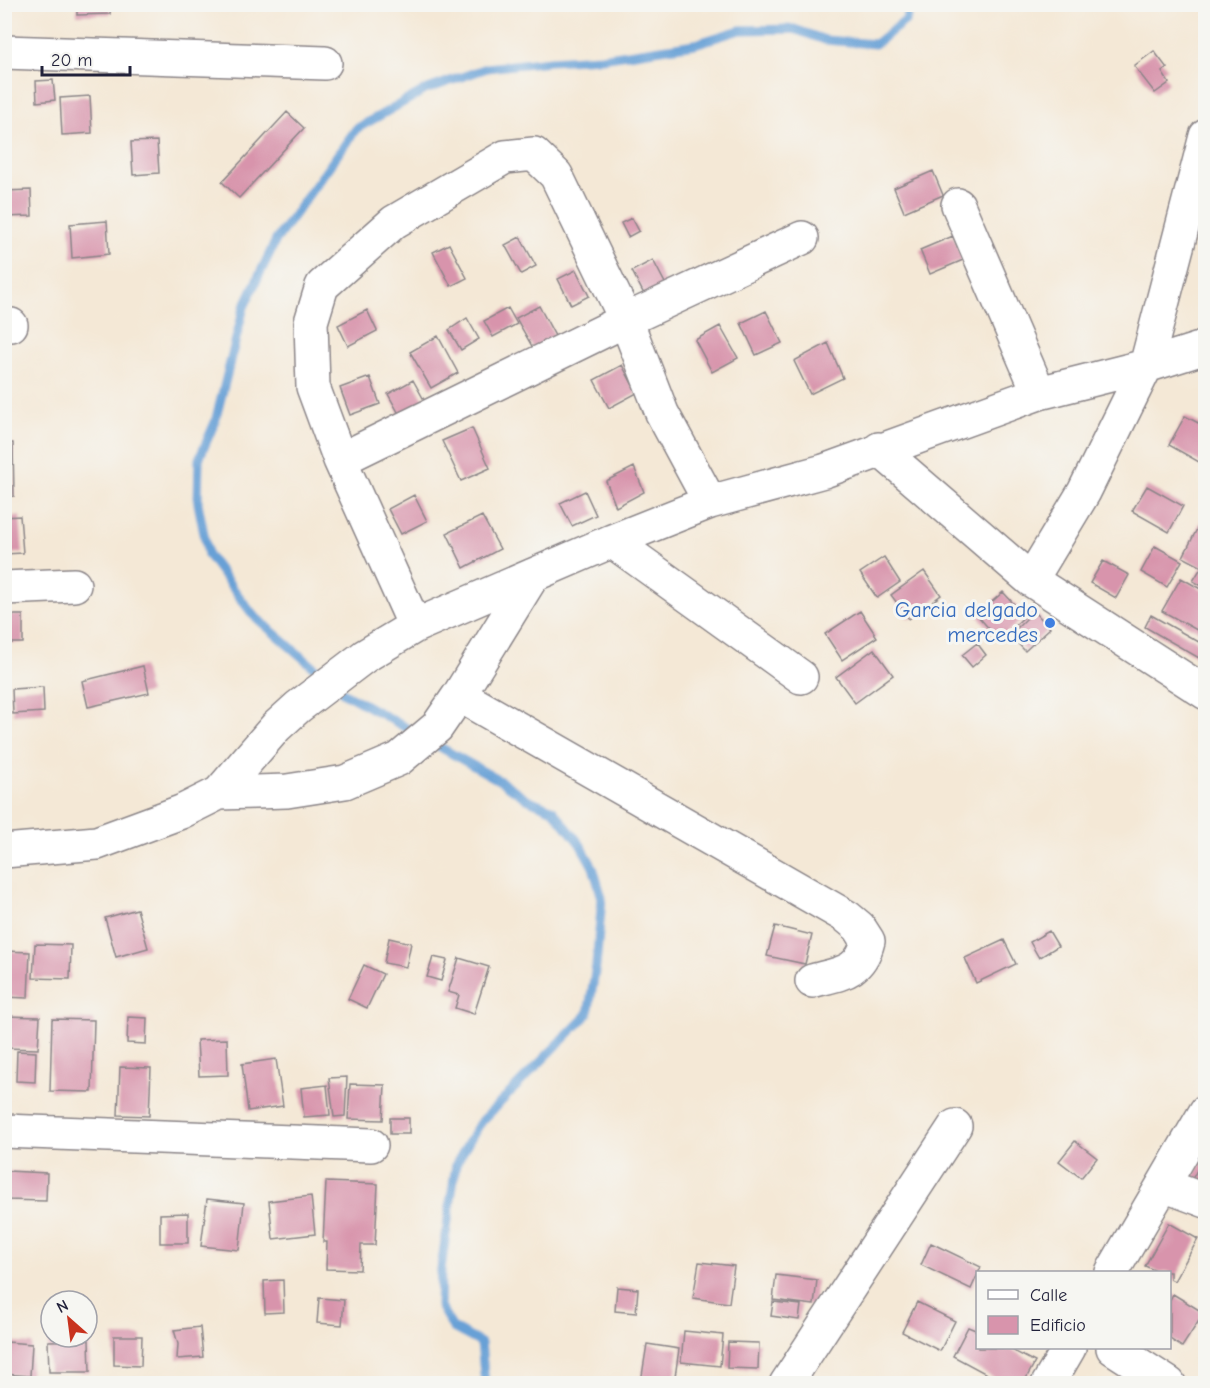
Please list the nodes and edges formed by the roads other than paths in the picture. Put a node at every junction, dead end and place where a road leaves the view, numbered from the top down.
1 (4, 52) edge
2 (325, 63) dead end
3 (1206, 136) edge
4 (958, 205) dead end
5 (802, 238) dead end
6 (626, 320) junction
7 (1206, 347) edge
8 (1146, 366) junction
9 (1039, 393) junction
10 (879, 449) junction
11 (340, 460) junction
12 (710, 502) junction
13 (612, 541) junction
14 (533, 575) junction
15 (1031, 580) junction
16 (74, 585) dead end
17 (4, 588) edge
18 (415, 626) junction
19 (801, 677) dead end
20 (1206, 693) edge
21 (459, 695) junction
22 (219, 793) junction
23 (4, 851) edge
24 (812, 981) dead end
25 (1206, 1111) edge
26 (955, 1126) dead end
27 (4, 1131) edge
28 (371, 1145) dead end
29 (1163, 1185) junction
30 (1206, 1201) edge
31 (1113, 1271) edge
32 (1068, 1349) edge
33 (1116, 1349) edge
34 (786, 1383) edge
35 (1048, 1383) edge
36 (1168, 1383) edge

1 - 2 street
3 - 8 street
4 - 9 street
5 - 6 street
6 - 11 street
6 - 11 street
6 - 12 street
7 - 8 street
8 - 9 street
8 - 15 street
9 - 10 street
10 - 12 street
10 - 15 street
11 - 18 street
12 - 13 street
13 - 14 street
13 - 19 street
14 - 18 street
14 - 21 street
15 - 20 street
16 - 17 street
18 - 22 street
21 - 22 street
21 - 24 street
22 - 23 street
25 - 29 street
26 - 34 street
27 - 28 street
29 - 30 street
29 - 31 street
32 - 35 street
33 - 36 street

